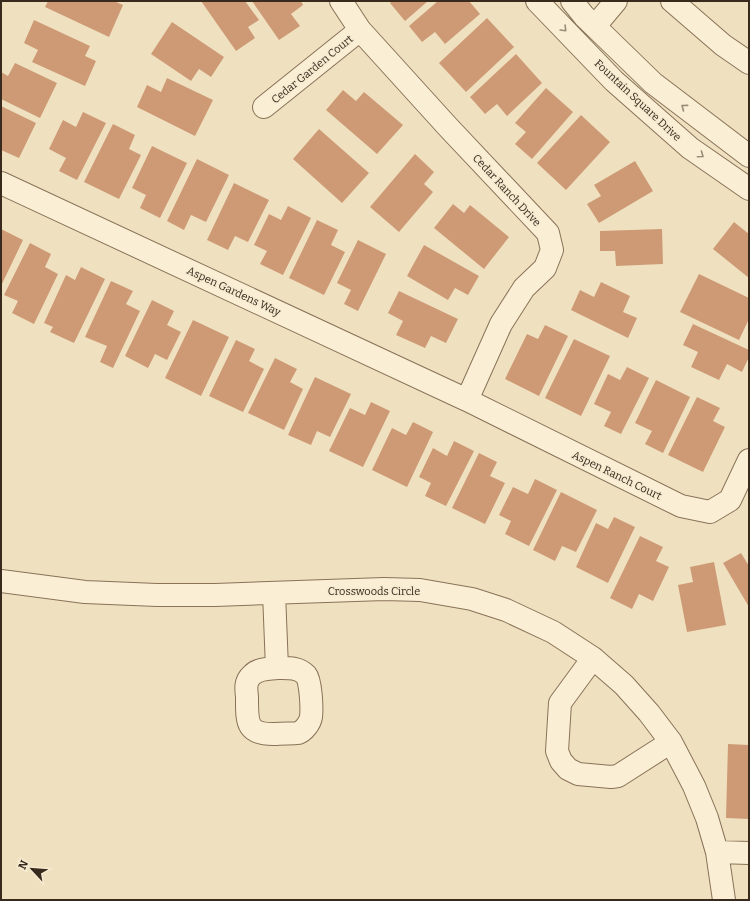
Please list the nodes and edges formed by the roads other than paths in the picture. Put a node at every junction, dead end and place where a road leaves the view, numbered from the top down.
1 (340, 1) edge
2 (537, 1) edge
3 (572, 1) edge
4 (616, 1) edge
5 (672, 1) edge
6 (595, 26) junction
7 (360, 30) junction
8 (749, 63) edge
9 (264, 107) dead end
10 (749, 156) edge
11 (1, 182) edge
12 (749, 189) edge
13 (466, 400) junction
14 (749, 460) edge
15 (1, 581) edge
16 (274, 593) junction
17 (593, 658) junction
18 (278, 668) dead end
19 (671, 742) junction
20 (717, 852) junction
21 (749, 853) edge
22 (724, 900) edge

1 - 7 street, Cedar Ranch Drive
2 -> 12 street, Fountain Square Drive
3 - 6 street, Fountain Square Drive
4 - 6 street
5 - 8 street
10 -> 6 street, Fountain Square Drive
7 - 9 street, Cedar Garden Court
7 - 13 street, Cedar Ranch Drive
11 - 13 street, Aspen Gardens Way
13 - 14 street, Aspen Ranch Court
15 - 16 street, Crosswoods Circle
16 - 17 street, Crosswoods Circle
16 - 18 street
17 - 19 street, Crosswoods Circle
17 - 19 street
19 - 20 street, Crosswoods Circle
20 - 21 street
20 - 22 street, Crosswoods Circle

